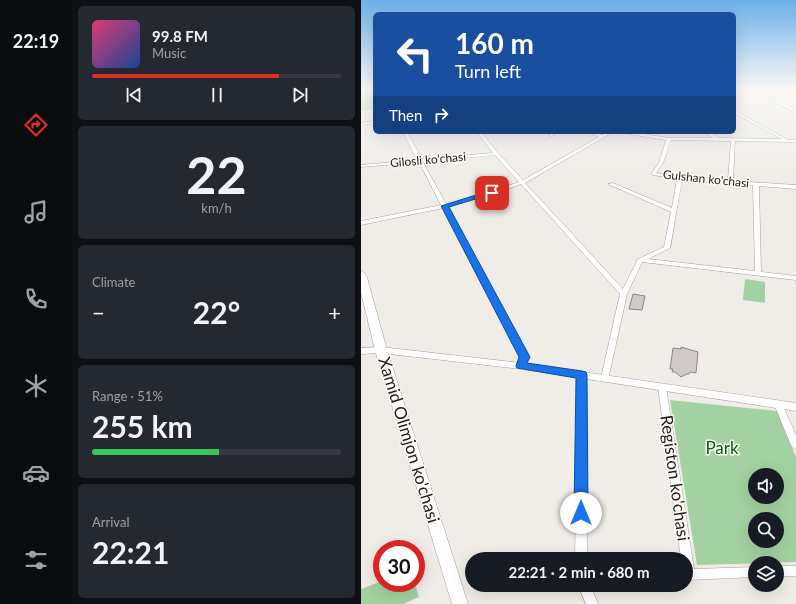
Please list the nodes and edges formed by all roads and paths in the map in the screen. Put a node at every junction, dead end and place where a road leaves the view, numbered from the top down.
1 (747, 118) edge
2 (373, 122) edge
3 (361, 124) edge
4 (406, 134) edge
5 (481, 134) edge
6 (595, 134) edge
7 (608, 134) edge
8 (636, 134) edge
9 (709, 134) edge
10 (603, 137) junction
11 (669, 139) junction
12 (718, 140) junction
13 (733, 140) junction
14 (787, 141) junction
15 (796, 141) edge
16 (496, 154) junction
17 (420, 160) junction
18 (361, 166) edge
19 (680, 178) junction
20 (523, 182) junction
21 (730, 182) junction
22 (611, 184) dead end
23 (755, 184) junction
24 (796, 187) edge
25 (445, 206) junction
26 (674, 211) junction
27 (361, 223) edge
28 (640, 260) junction
29 (361, 274) edge
30 (758, 274) junction
31 (796, 278) edge
32 (624, 294) junction
33 (381, 350) junction
34 (361, 351) edge
35 (521, 366) junction
36 (582, 375) junction
37 (605, 378) junction
38 (662, 387) junction
39 (778, 404) junction
40 (796, 407) edge
41 (796, 445) edge
42 (581, 552) edge
43 (796, 570) edge
44 (784, 571) edge
45 (748, 572) edge
46 (587, 592) edge
47 (460, 604) edge
48 (592, 604) edge

1 - 14 street
2 - 3 street
4 - 17 street
5 - 16 street
6 - 10 street
7 - 10 street
8 - 11 street
9 - 12 street
10 - 20 street
11 - 12 street
11 - 19 street, Gulshan ko'chasi
12 - 13 street
13 - 14 street
13 - 21 street
14 - 15 street
16 - 17 street, Gilosli ko'chasi
16 - 20 street
17 - 18 street, Gilosli ko'chasi
17 - 25 street
19 - 21 street, Gulshan ko'chasi
19 - 26 street
20 - 25 street
20 - 32 street
21 - 23 street, Gulshan ko'chasi
22 - 26 street
23 - 24 street, Gulshan ko'chasi
23 - 30 street
25 - 27 street
25 - 35 street
26 - 28 street
28 - 30 street
28 - 32 street
29 - 33 main road, Xamid Olimjon ko'chasi
30 - 31 street
32 - 37 street
33 - 34 street
33 - 35 street
33 - 47 main road, Xamid Olimjon ko'chasi
35 - 36 street
36 - 37 street
36 - 42 street
37 - 38 street
38 - 39 street
38 - 45 street, Registon ko'chasi
39 - 40 street
39 - 41 street
43 - 44 street
46 - 48 street

